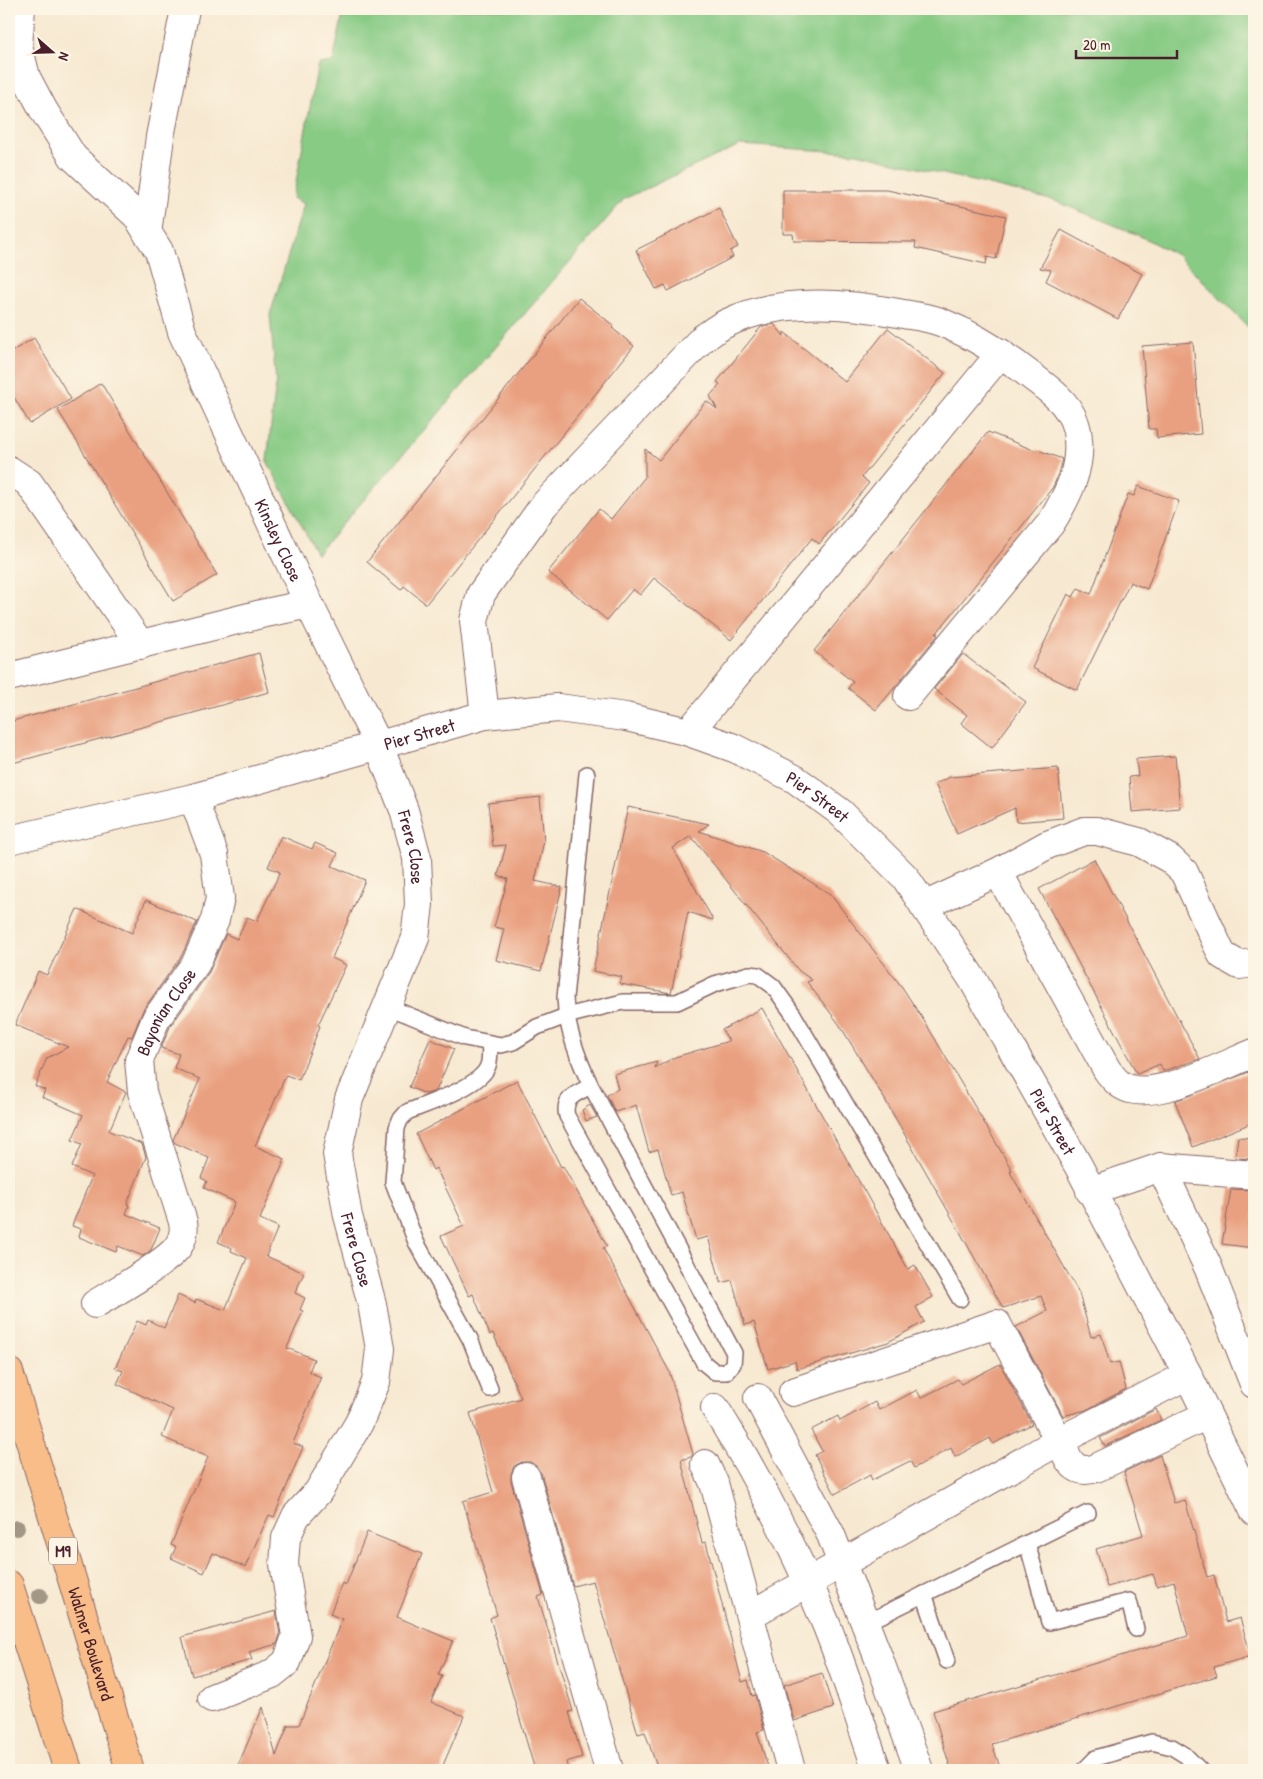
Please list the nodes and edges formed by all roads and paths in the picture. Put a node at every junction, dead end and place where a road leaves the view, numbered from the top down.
1 (21, 9) edge
2 (185, 9) edge
3 (147, 233) junction
4 (1002, 352) junction
5 (9, 470) edge
6 (309, 604) junction
7 (141, 645) junction
8 (9, 677) edge
9 (908, 696) dead end
10 (485, 715) junction
11 (689, 732) junction
12 (379, 746) junction
13 (587, 774) dead end
14 (193, 798) junction
15 (9, 840) edge
16 (998, 872) junction
17 (924, 906) junction
18 (1254, 963) edge
19 (386, 1006) junction
20 (566, 1016) junction
21 (490, 1044) junction
22 (1254, 1053) edge
23 (591, 1086) junction
24 (1161, 1167) junction
25 (1254, 1175) edge
26 (1090, 1190) junction
27 (960, 1299) dead end
28 (95, 1304) dead end
29 (9, 1372) edge
30 (1188, 1375) junction
31 (1254, 1384) edge
32 (490, 1389) dead end
33 (793, 1392) dead end
34 (758, 1398) dead end
35 (715, 1408) dead end
36 (1207, 1415) junction
37 (1059, 1441) junction
38 (705, 1464) dead end
39 (526, 1478) dead end
40 (1254, 1511) edge
41 (1088, 1514) dead end
42 (1027, 1543) junction
43 (842, 1562) junction
44 (808, 1582) junction
45 (9, 1585) edge
46 (924, 1594) junction
47 (750, 1615) junction
48 (864, 1624) junction
49 (1136, 1629) dead end
50 (947, 1661) dead end
51 (212, 1698) dead end
52 (68, 1770) edge
53 (130, 1770) edge
54 (609, 1770) edge
55 (791, 1770) edge
56 (878, 1770) edge
57 (919, 1770) edge
58 (1084, 1770) edge
59 (1200, 1770) edge

1 - 3 street, Kinsley Close
2 - 3 street
3 - 6 street, Kinsley Close
4 - 9 street
4 - 10 street
4 - 11 street
5 - 7 street
6 - 7 street
6 - 12 street, Kinsley Close
7 - 8 street
10 - 11 street, Pier Street
10 - 12 street, Pier Street
11 - 17 street, Pier Street
12 - 14 street, Pier Street
12 - 19 street, Frere Close
13 - 20 lane
14 - 15 street, Pier Street
14 - 28 street, Bayonian Close
16 - 17 street
16 - 18 street
16 - 22 street
17 - 26 street, Pier Street
19 - 21 lane
19 - 51 street, Frere Close
20 - 21 lane
20 - 23 lane
20 - 27 lane
21 - 32 lane
23 - 23 lane
24 - 25 street
24 - 26 street
24 - 31 street
26 - 30 street, Pier Street
29 - 53 main road, Walmer Boulevard / M9
30 - 36 street, Pier Street
30 - 37 street
33 - 37 street
34 - 43 street
35 - 44 street
36 - 37 street
36 - 40 street, Pier Street
37 - 43 street
38 - 47 street
39 - 54 street
41 - 42 lane
42 - 46 lane
42 - 49 lane
43 - 44 street
43 - 48 street
44 - 47 street
44 - 56 street
45 - 52 main road
46 - 48 lane
46 - 50 lane
47 - 55 street
48 - 57 street
58 - 59 lane

